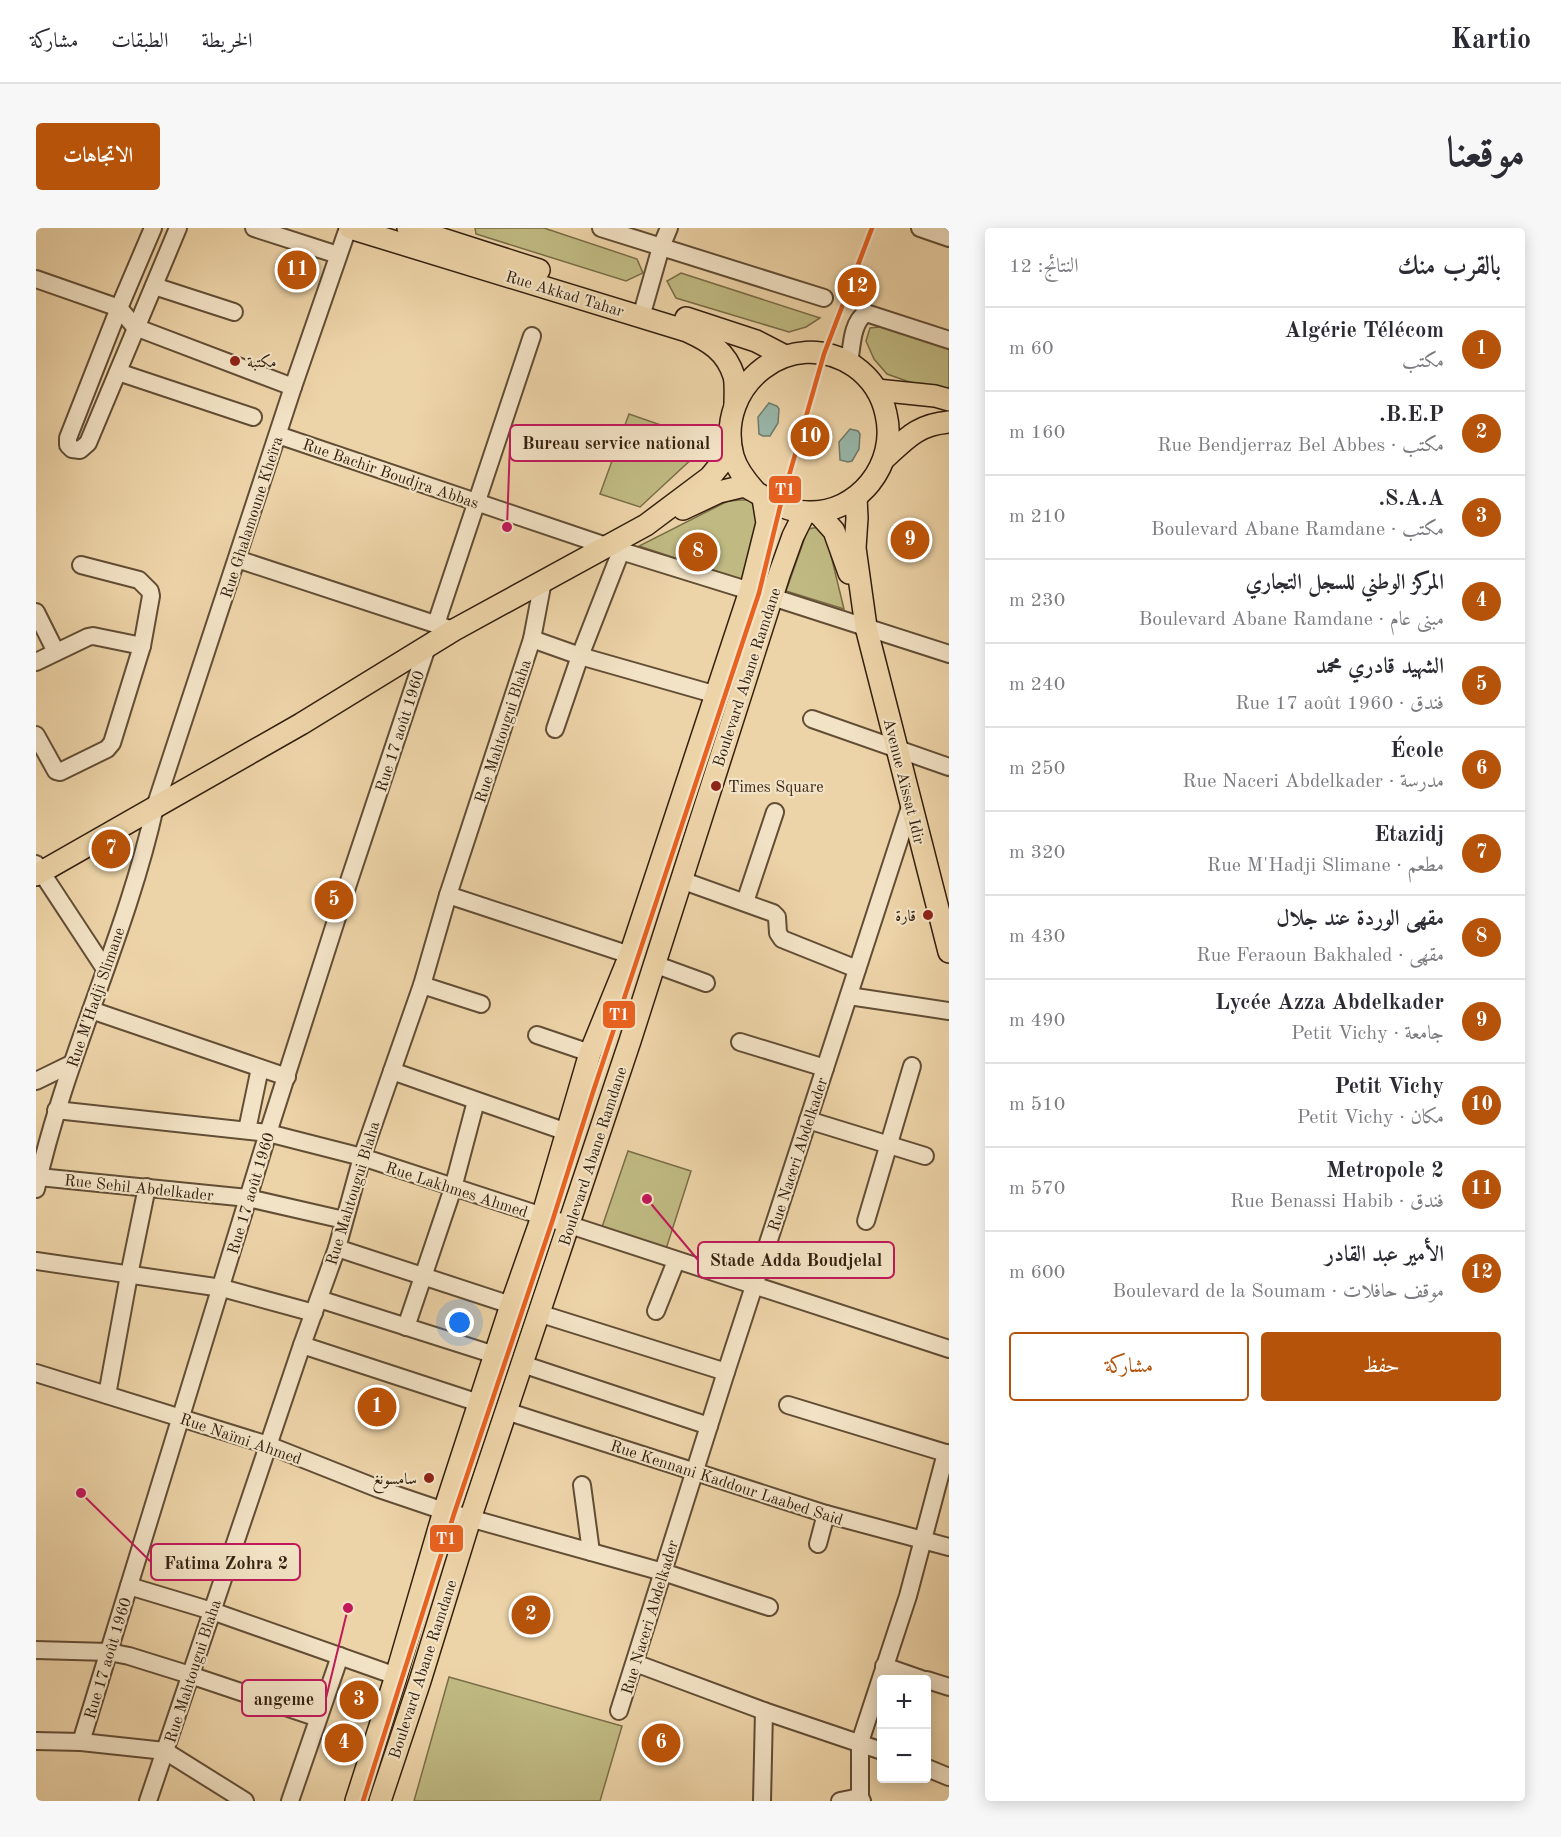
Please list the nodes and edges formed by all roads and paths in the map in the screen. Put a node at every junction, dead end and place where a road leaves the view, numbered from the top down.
1 (153, 228) edge
2 (178, 228) edge
3 (254, 228) edge
4 (349, 228) edge
5 (408, 228) edge
6 (601, 228) edge
7 (669, 228) edge
8 (920, 228) edge
9 (949, 238) edge
10 (441, 240) edge
11 (661, 248) junction
12 (338, 255) junction
13 (36, 279) edge
14 (154, 286) junction
15 (824, 298) dead end
16 (119, 308) junction
17 (643, 310) junction
18 (234, 312) dead end
19 (135, 327) junction
20 (532, 336) dead end
21 (949, 340) edge
22 (785, 356) junction
23 (849, 363) junction
24 (118, 372) junction
25 (293, 387) junction
26 (877, 390) junction
27 (949, 400) edge
28 (735, 405) junction
29 (253, 417) dead end
30 (949, 422) edge
31 (278, 435) junction
32 (730, 439) junction
33 (884, 459) junction
34 (759, 494) junction
35 (856, 497) junction
36 (476, 502) junction
37 (811, 512) junction
38 (646, 525) junction
39 (615, 548) junction
40 (237, 559) junction
41 (81, 565) dead end
42 (543, 581) junction
43 (750, 591) junction
44 (772, 597) junction
45 (36, 612) edge
46 (865, 619) junction
47 (445, 627) junction
48 (532, 639) junction
49 (142, 646) junction
50 (427, 647) junction
51 (56, 652) junction
52 (949, 654) edge
53 (580, 656) junction
54 (36, 662) edge
55 (717, 695) junction
56 (812, 719) dead end
57 (555, 729) dead end
58 (36, 735) edge
59 (897, 748) junction
60 (949, 767) edge
61 (911, 804) junction
62 (155, 807) junction
63 (775, 813) dead end
64 (38, 870) edge
65 (681, 880) junction
66 (448, 895) junction
67 (745, 902) junction
68 (949, 952) edge
69 (630, 955) junction
70 (654, 964) junction
71 (105, 969) junction
72 (857, 969) junction
73 (706, 983) dead end
74 (422, 985) junction
75 (849, 996) junction
76 (481, 1004) dead end
77 (91, 1010) junction
78 (949, 1011) edge
79 (537, 1035) dead end
80 (741, 1042) dead end
81 (590, 1053) junction
82 (72, 1064) junction
83 (912, 1066) dead end
84 (260, 1068) junction
85 (825, 1068) junction
86 (392, 1071) junction
87 (287, 1077) junction
88 (36, 1081) edge
89 (476, 1101) junction
90 (56, 1110) junction
91 (808, 1120) junction
92 (248, 1130) junction
93 (567, 1132) junction
94 (268, 1133) junction
95 (888, 1146) junction
96 (925, 1156) dead end
97 (362, 1157) junction
98 (37, 1183) edge
99 (147, 1187) junction
100 (453, 1188) junction
101 (248, 1198) junction
102 (543, 1217) junction
103 (344, 1220) junction
104 (866, 1221) dead end
105 (569, 1225) junction
106 (337, 1248) junction
107 (36, 1261) edge
108 (676, 1261) junction
109 (129, 1275) junction
110 (423, 1276) junction
111 (754, 1285) junction
112 (222, 1288) junction
113 (511, 1305) junction
114 (316, 1306) junction
115 (656, 1311) dead end
116 (538, 1313) junction
117 (406, 1327) junction
118 (302, 1345) junction
119 (949, 1349) edge
120 (495, 1355) junction
121 (522, 1364) junction
122 (726, 1372) junction
123 (36, 1373) edge
124 (107, 1395) junction
125 (479, 1403) junction
126 (788, 1405) dead end
127 (506, 1411) junction
128 (180, 1417) junction
129 (709, 1426) junction
130 (268, 1445) junction
131 (947, 1453) edge
132 (694, 1472) junction
133 (582, 1485) dead end
134 (444, 1511) junction
135 (826, 1515) junction
136 (470, 1519) junction
137 (922, 1539) junction
138 (818, 1544) dead end
139 (949, 1547) edge
140 (591, 1552) junction
141 (663, 1572) junction
142 (129, 1586) junction
143 (769, 1607) dead end
144 (212, 1611) junction
145 (36, 1650) edge
146 (109, 1652) junction
147 (340, 1656) junction
148 (635, 1663) junction
149 (884, 1666) junction
150 (190, 1675) junction
151 (910, 1675) edge
152 (396, 1676) junction
153 (931, 1682) edge
154 (949, 1688) edge
155 (620, 1711) dead end
156 (764, 1711) junction
157 (318, 1718) junction
158 (36, 1741) edge
159 (81, 1742) junction
160 (860, 1742) junction
161 (877, 1748) edge
162 (165, 1751) junction
163 (931, 1770) edge
164 (949, 1777) edge
165 (861, 1799) edge
166 (148, 1801) edge
167 (245, 1801) edge
168 (290, 1801) edge
169 (356, 1801) edge
170 (380, 1801) edge
171 (762, 1801) edge
172 (840, 1801) edge

1 - 16 street
2 - 14 street
3 - 12 street
4 - 10 main road, Rue Akkad Tahar
4 - 12 street, Rue Ghalamoune Kheïra
5 - 10 main road, Rue Akkad Tahar
6 - 11 street
7 - 11 street
8 - 9 street
10 - 17 main road, Rue Akkad Tahar
11 - 15 street
11 - 17 street
12 - 25 street, Rue Ghalamoune Kheïra
13 - 16 street
14 - 18 street
14 - 19 street
16 - 19 street
16 - 24 street
17 - 22 main road, Rue Akkad Tahar
17 - 28 main road, Rue Akkad Tahar
19 - 24 street
19 - 25 street
20 - 36 street
21 - 23 street
22 - 23 main road
22 - 28 main road
23 - 26 main road
24 - 29 street
25 - 31 street, Rue Ghalamoune Kheïra
26 - 27 main road
26 - 33 main road
28 - 32 main road
30 - 33 main road
31 - 36 street, Rue Bachir Boudjra Abbas
31 - 40 street, Rue Ghalamoune Kheïra
32 - 34 main road
32 - 38 main road
33 - 35 main road
34 - 37 main road
34 - 38 main road
34 - 43 main road, Boulevard Abane Ramdane
35 - 37 main road
35 - 46 main road
36 - 39 street, Rue Bachir Boudjra Abbas
36 - 47 street
37 - 44 main road, Boulevard Abane Ramdane
37 - 46 main road
38 - 39 main road
39 - 42 main road
39 - 43 street, Rue Bachir Boudjra Abbas
39 - 53 street
40 - 47 street
40 - 62 street, Rue Ghalamoune Kheïra
41 - 49 street
42 - 47 main road
42 - 48 street, Rue Mahtougui Blaha
43 - 55 main road, Boulevard Abane Ramdane
44 - 46 street
44 - 65 main road, Boulevard Abane Ramdane
45 - 51 street
46 - 52 street
46 - 59 main road, Avenue Aïssat Idir
47 - 50 main road
48 - 53 street
48 - 66 street, Rue Mahtougui Blaha
49 - 51 street
49 - 58 street
50 - 62 main road
50 - 87 street, Rue 17 août 1960
51 - 54 street
53 - 55 street
53 - 57 street
55 - 69 main road, Boulevard Abane Ramdane
56 - 59 street
59 - 60 street
59 - 61 main road, Avenue Aïssat Idir
61 - 68 main road, Avenue Aïssat Idir
61 - 72 street, Rue Naceri Abdelkader
62 - 64 main road
62 - 71 street, Rue M'Hadji Slimane
63 - 67 street
64 - 71 street
65 - 67 street
65 - 70 main road, Boulevard Abane Ramdane
66 - 69 street
66 - 74 street, Rue Mahtougui Blaha
67 - 72 street
69 - 81 main road, Boulevard Abane Ramdane
70 - 73 street
70 - 105 main road, Boulevard Abane Ramdane
71 - 77 street, Rue M'Hadji Slimane
72 - 75 street, Rue Naceri Abdelkader
74 - 76 street
74 - 86 street, Rue Mahtougui Blaha
75 - 78 street
75 - 85 street, Rue Naceri Abdelkader
77 - 82 street, Rue M'Hadji Slimane
77 - 84 street
79 - 81 street
80 - 85 street
81 - 93 main road, Boulevard Abane Ramdane
82 - 88 street
82 - 90 street, Rue M'Hadji Slimane
83 - 95 street
84 - 87 street
84 - 92 street
85 - 91 street, Rue Naceri Abdelkader
86 - 89 street
86 - 97 street, Rue Mahtougui Blaha
87 - 94 street, Rue 17 août 1960
89 - 93 street
89 - 100 street
90 - 92 street, Rue Lakhmes Ahmed
90 - 98 street, Rue M'Hadji Slimane
91 - 95 street
91 - 111 street, Rue Naceri Abdelkader
92 - 94 street, Rue Lakhmes Ahmed
93 - 102 main road, Boulevard Abane Ramdane
94 - 97 street, Rue Lakhmes Ahmed
94 - 101 street, Rue 17 août 1960
95 - 96 street
95 - 104 street
97 - 100 street, Rue Lakhmes Ahmed
97 - 103 street, Rue Mahtougui Blaha
98 - 99 street, Rue Sehil Abdelkader
99 - 101 street, Rue Sehil Abdelkader
99 - 109 street
100 - 102 street, Rue Lakhmes Ahmed
100 - 110 street
101 - 103 street, Rue Sehil Abdelkader
101 - 112 street, Rue 17 août 1960
102 - 105 street, Rue Lakhmes Ahmed
102 - 113 main road, Boulevard Abane Ramdane
103 - 106 street, Rue Mahtougui Blaha
105 - 108 street, Rue Lakhmes Ahmed
105 - 116 main road, Boulevard Abane Ramdane
106 - 110 street
106 - 114 street, Rue Mahtougui Blaha
107 - 109 street
108 - 111 street, Rue Lakhmes Ahmed
108 - 115 street
109 - 112 street
109 - 124 street
110 - 113 street
110 - 117 street
111 - 119 street, Rue Lakhmes Ahmed
111 - 122 street, Rue Naceri Abdelkader
112 - 114 street
112 - 128 street, Rue 17 août 1960
113 - 120 main road, Boulevard Abane Ramdane
114 - 117 street
114 - 118 street, Rue Mahtougui Blaha
116 - 121 main road, Boulevard Abane Ramdane
116 - 122 street
117 - 120 street
118 - 125 street
118 - 130 street, Rue Mahtougui Blaha
120 - 125 main road, Boulevard Abane Ramdane
121 - 127 main road, Boulevard Abane Ramdane
121 - 129 street
122 - 129 street, Rue Naceri Abdelkader
123 - 124 street, Rue Naïmi Ahmed
124 - 128 street, Rue Naïmi Ahmed
125 - 134 main road, Boulevard Abane Ramdane
126 - 131 street
127 - 132 street, Rue Kennani Kaddour Laabed Said
127 - 136 main road, Boulevard Abane Ramdane
128 - 130 street, Rue Naïmi Ahmed
128 - 142 street, Rue 17 août 1960
129 - 132 street, Rue Naceri Abdelkader
130 - 134 street, Rue Naïmi Ahmed
130 - 144 street, Rue Mahtougui Blaha
131 - 137 street
132 - 135 street, Rue Kennani Kaddour Laabed Said
132 - 141 street, Rue Naceri Abdelkader
133 - 140 street
134 - 136 street, Rue Naïmi Ahmed
134 - 152 main road, Boulevard Abane Ramdane
135 - 137 street, Rue Kennani Kaddour Laabed Said
135 - 138 street
136 - 140 street, Rue Naïmi Ahmed
136 - 170 main road, Boulevard Abane Ramdane
137 - 139 street, Rue Kennani Kaddour Laabed Said
137 - 149 street
140 - 141 street, Rue Naïmi Ahmed
141 - 143 street, Rue Naïmi Ahmed
141 - 148 street, Rue Naceri Abdelkader
142 - 144 street
142 - 146 street, Rue 17 août 1960
144 - 147 street
144 - 150 street, Rue Mahtougui Blaha
145 - 146 street
146 - 150 street
146 - 159 street, Rue 17 août 1960
147 - 152 street
147 - 157 street
148 - 155 street, Rue Naceri Abdelkader
148 - 156 street
149 - 151 street
149 - 160 street
150 - 157 street
150 - 162 street, Rue Mahtougui Blaha
152 - 169 main road, Boulevard Abane Ramdane
153 - 154 street
156 - 160 street
156 - 171 street
157 - 168 street
158 - 159 street
159 - 162 street
160 - 161 street
160 - 165 street
162 - 166 street, Rue Mahtougui Blaha
162 - 167 street
163 - 164 street
165 - 172 street

